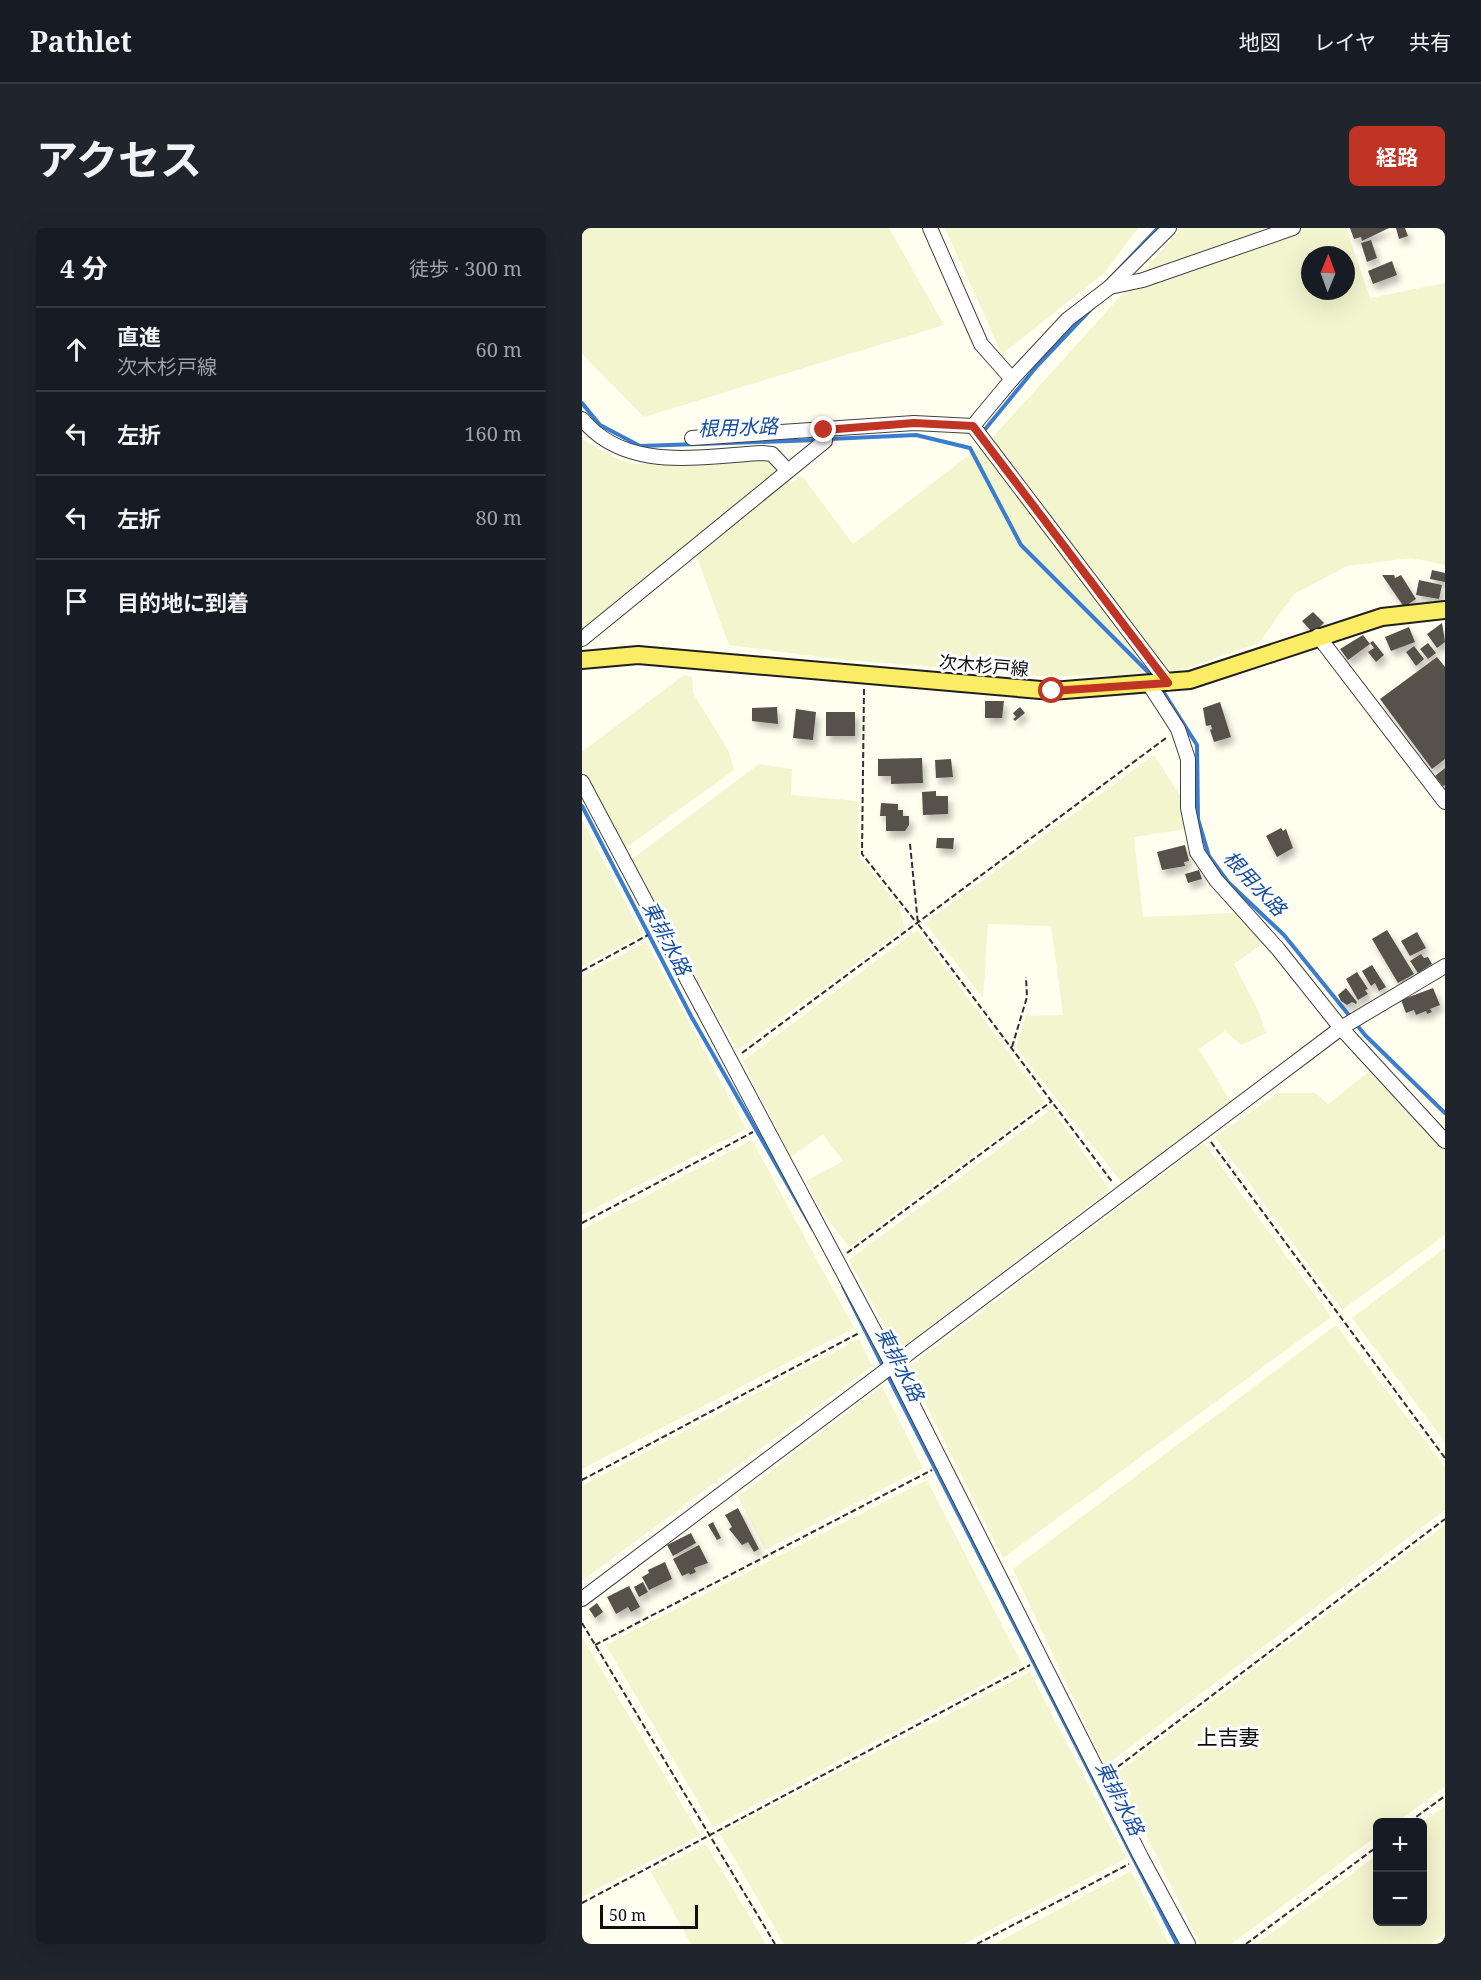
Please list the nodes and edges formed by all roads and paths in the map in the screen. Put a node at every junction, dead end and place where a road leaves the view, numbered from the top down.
1 (930, 228) edge
2 (1169, 228) edge
3 (1293, 228) edge
4 (1110, 287) junction
5 (1012, 379) junction
6 (582, 419) edge
7 (973, 426) junction
8 (824, 436) junction
9 (692, 438) dead end
10 (788, 471) junction
11 (1445, 610) edge
12 (1318, 636) junction
13 (582, 639) edge
14 (582, 660) edge
15 (864, 674) junction
16 (1168, 683) junction
17 (1149, 684) junction
18 (1178, 729) junction
19 (582, 782) edge
20 (1445, 802) edge
21 (910, 844) dead end
22 (918, 924) junction
23 (661, 929) junction
24 (1445, 966) edge
25 (582, 971) edge
26 (1026, 977) dead end
27 (1341, 1028) junction
28 (1012, 1047) junction
29 (731, 1060) junction
30 (1052, 1101) junction
31 (766, 1125) junction
32 (1204, 1132) junction
33 (1445, 1141) edge
34 (1121, 1195) junction
35 (582, 1222) edge
36 (838, 1260) junction
37 (872, 1326) junction
38 (893, 1366) junction
39 (1445, 1458) edge
40 (943, 1465) junction
41 (582, 1480) edge
42 (1445, 1519) edge
43 (582, 1599) edge
44 (582, 1623) edge
45 (595, 1645) junction
46 (1041, 1660) junction
47 (1101, 1779) junction
48 (1445, 1796) edge
49 (1415, 1818) edge
50 (709, 1834) junction
51 (1373, 1849) edge
52 (1141, 1857) junction
53 (582, 1902) edge
54 (775, 1944) edge
55 (977, 1944) edge
56 (1188, 1944) edge
57 (1246, 1944) edge

1 - 5 street
2 - 4 street
3 - 4 street
4 - 5 street
5 - 7 street
6 - 10 street
7 - 8 street
7 - 16 street
8 - 9 street
8 - 10 street
10 - 13 street
11 - 12 main road, 次木杉戸線
12 - 16 main road, 次木杉戸線
12 - 20 street
14 - 15 main road, 次木杉戸線
15 - 17 main road, 次木杉戸線
15 - 22 path
16 - 17 main road, 次木杉戸線
17 - 18 street
18 - 22 path
18 - 27 street
19 - 23 street
21 - 22 path
22 - 28 path
22 - 29 path
23 - 25 path
23 - 29 street
24 - 27 street
26 - 28 path
27 - 32 street
27 - 33 street
28 - 30 path
29 - 31 street
30 - 34 path
30 - 36 path
31 - 35 path
31 - 36 street
32 - 34 street
32 - 39 path
34 - 38 street
36 - 37 street
37 - 38 street
37 - 41 path
38 - 40 street
38 - 43 street
40 - 45 path
40 - 46 street
42 - 47 path
44 - 45 path
45 - 50 path
46 - 47 street
46 - 50 path
47 - 52 street
48 - 49 path
50 - 53 path
50 - 54 path
51 - 57 path
52 - 55 path
52 - 56 street

